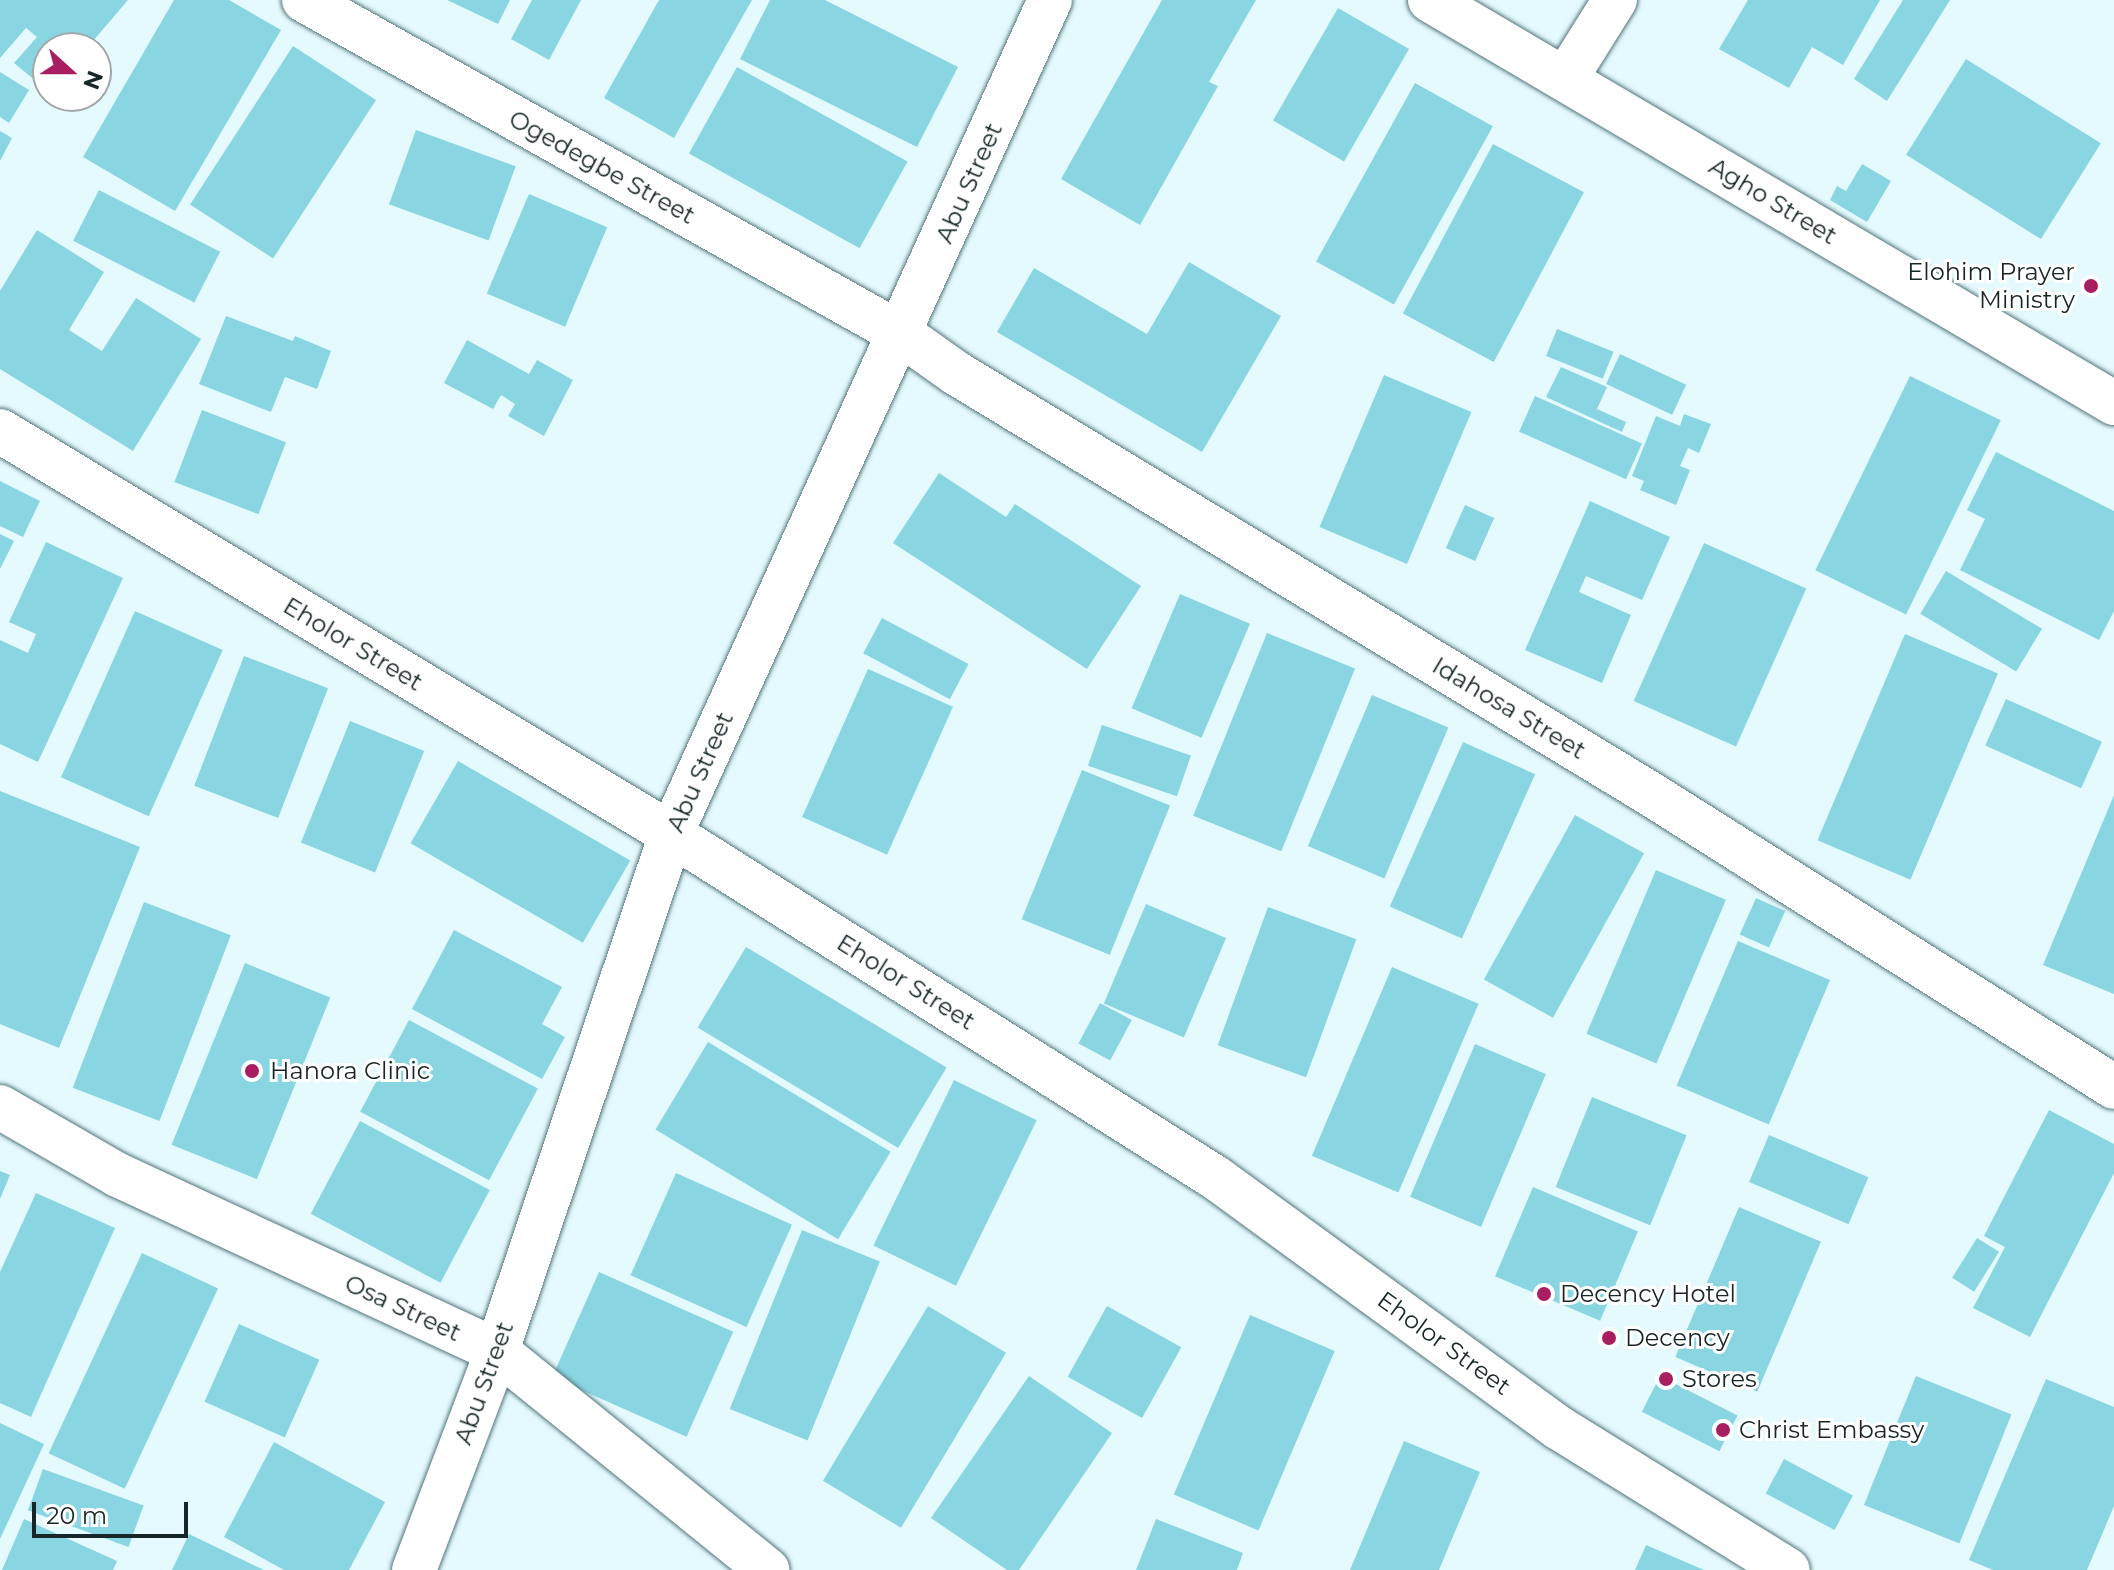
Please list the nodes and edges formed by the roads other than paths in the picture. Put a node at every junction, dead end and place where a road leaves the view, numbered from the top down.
1 (304, 0) edge
2 (1050, 0) edge
3 (1430, 0) edge
4 (1615, 0) edge
5 (1566, 78) junction
6 (901, 334) junction
7 (2114, 403) edge
8 (0, 431) edge
9 (671, 834) junction
10 (2114, 1087) edge
11 (0, 1107) edge
12 (497, 1351) junction
13 (414, 1570) edge
14 (767, 1570) edge
15 (1788, 1570) edge

1 - 6 street, Ogedegbe Street
2 - 6 street, Abu Street
3 - 5 street, Agho Street
4 - 5 street
5 - 7 street, Agho Street
6 - 9 street, Abu Street
6 - 10 street, Idahosa Street
8 - 9 street, Eholor Street
9 - 12 street, Abu Street
9 - 15 street, Eholor Street
11 - 12 street, Osa Street
12 - 13 street, Abu Street
12 - 14 street, Osa Street

